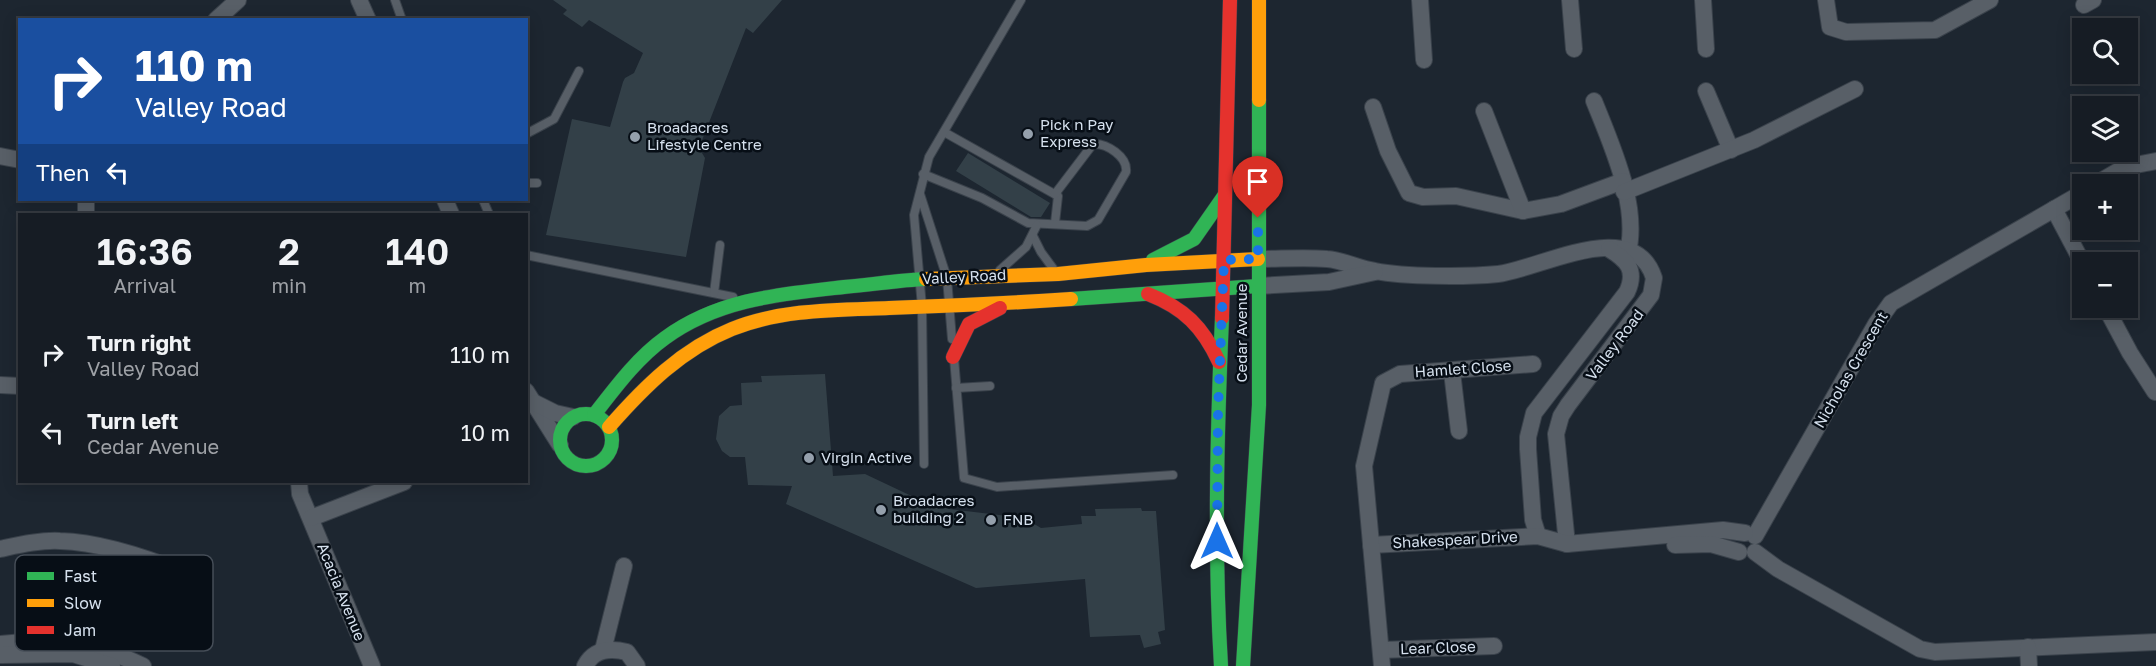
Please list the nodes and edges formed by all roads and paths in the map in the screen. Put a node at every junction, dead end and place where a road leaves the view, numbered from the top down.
1 (238, 0) edge
2 (359, 0) edge
3 (395, 0) edge
4 (1021, 0) edge
5 (1230, 0) edge
6 (1259, 0) edge
7 (1419, 0) edge
8 (1570, 0) edge
9 (1702, 0) edge
10 (1826, 0) edge
11 (1990, 0) edge
12 (218, 18) edge
13 (367, 18) edge
14 (401, 18) edge
15 (1574, 49) dead end
16 (1706, 49) dead end
17 (1424, 60) dead end
18 (579, 71) dead end
19 (1855, 88) dead end
20 (1706, 91) dead end
21 (1594, 101) dead end
22 (1373, 107) dead end
23 (1484, 111) dead end
24 (944, 132) junction
25 (528, 133) edge
26 (1731, 150) junction
27 (0, 156) edge
28 (18, 160) edge
29 (2156, 161) edge
30 (923, 174) junction
31 (2113, 174) edge
32 (528, 183) edge
33 (537, 183) dead end
34 (1624, 186) junction
35 (920, 194) junction
36 (1055, 194) junction
37 (1224, 196) junction
38 (2072, 199) edge
39 (2054, 209) junction
40 (1523, 211) junction
41 (1055, 223) junction
42 (1037, 225) junction
43 (1033, 236) junction
44 (720, 245) dead end
45 (2077, 252) edge
46 (528, 255) edge
47 (1627, 255) junction
48 (1258, 259) junction
49 (1224, 260) junction
50 (1146, 265) junction
51 (1376, 272) junction
52 (1058, 274) junction
53 (992, 276) junction
54 (947, 278) junction
55 (921, 279) junction
56 (1224, 286) junction
57 (1258, 286) junction
58 (1140, 291) junction
59 (714, 293) junction
60 (748, 301) junction
61 (1013, 302) junction
62 (949, 304) junction
63 (922, 307) junction
64 (2111, 318) edge
65 (758, 322) junction
66 (953, 357) junction
67 (1533, 364) dead end
68 (1221, 367) junction
69 (1452, 372) junction
70 (1393, 376) joint
71 (1560, 376) junction
72 (0, 386) edge
73 (18, 386) edge
74 (990, 386) dead end
75 (956, 388) junction
76 (1578, 392) junction
77 (2155, 392) edge
78 (530, 397) edge
79 (594, 415) junction
80 (573, 417) junction
81 (609, 427) junction
82 (1459, 431) dead end
83 (560, 445) junction
84 (924, 464) dead end
85 (1173, 475) dead end
86 (299, 483) edge
87 (401, 483) edge
88 (311, 518) junction
89 (1538, 536) junction
90 (1748, 543) junction
91 (1567, 544) junction
92 (1371, 545) junction
93 (0, 549) edge
94 (132, 555) edge
95 (624, 566) dead end
96 (2156, 642) edge
97 (15, 643) edge
98 (0, 644) edge
99 (1494, 646) dead end
100 (2028, 647) junction
101 (603, 650) junction
102 (110, 651) edge
103 (0, 655) edge
104 (1381, 658) edge
105 (112, 666) edge
106 (143, 666) edge
107 (372, 666) edge
108 (585, 666) edge
109 (637, 666) edge
110 (1221, 666) edge
111 (1243, 666) edge
112 (2029, 666) edge

1 - 12 street
2 - 13 street
3 - 14 lane
4 - 24 lane
5 - 37 street, Cedar Avenue
6 - 48 street, Cedar Avenue
7 - 17 street
8 - 15 street
9 - 16 street
10 - 11 street
18 - 25 lane
19 - 26 street
20 - 26 street
21 - 34 street
22 - 40 street
23 - 40 street
24 - 30 lane
24 - 36 lane
26 - 34 street
27 - 28 street
29 - 31 street
30 - 35 lane
30 - 42 lane
32 - 33 lane
34 - 40 street
34 - 47 street
35 - 54 lane
35 - 55 lane
36 - 41 lane
36 - 41 lane
37 - 49 street, Cedar Avenue
37 - 50 street
38 - 39 street, Nicholas Crescent
39 - 45 street
39 - 90 street, Nicholas Crescent
41 - 42 lane
42 - 43 lane
43 - 52 lane
43 - 53 lane
44 - 59 lane
46 - 59 lane
47 - 51 street, Valley Road
47 - 71 street, Valley Road
47 - 76 street, Valley Road
48 - 49 street, Valley Road
48 - 51 street, Valley Road
48 - 57 street, Cedar Avenue
49 - 50 street, Valley Road
49 - 56 street, Cedar Avenue
50 - 52 street, Valley Road
51 - 57 street, Valley Road
52 - 53 street, Valley Road
53 - 54 street, Valley Road
54 - 55 street, Valley Road
54 - 62 lane
55 - 60 street, Valley Road
55 - 63 lane
56 - 57 street, Valley Road
56 - 58 street, Valley Road
56 - 68 street, Cedar Avenue
57 - 111 street, Cedar Avenue
58 - 61 street, Valley Road
58 - 68 street
59 - 60 lane
60 - 65 street
60 - 79 street, Valley Road
61 - 62 street, Valley Road
61 - 66 street
62 - 63 street, Valley Road
62 - 66 lane
63 - 65 street, Valley Road
63 - 84 lane
64 - 77 street
65 - 81 street, Valley Road
66 - 75 lane
67 - 69 street, Hamlet Close
68 - 110 street, Cedar Avenue
69 - 70 street, Hamlet Close
69 - 82 street
70 - 92 street, Shakespear Drive
71 - 76 street, Valley Road
71 - 89 street
72 - 73 street
74 - 75 lane
75 - 85 lane
76 - 91 street
78 - 80 street
78 - 83 street
79 - 80 street
79 - 81 street
80 - 83 street
81 - 83 street
86 - 88 street, Acacia Avenue
87 - 88 street
88 - 107 street, Acacia Avenue
89 - 91 street
89 - 92 street, Shakespear Drive
90 - 91 street
90 - 100 street
92 - 104 street, Shakespear Drive
93 - 94 street
95 - 101 street
96 - 100 street
97 - 98 street
99 - 104 street, Lear Close
100 - 112 street
101 - 108 street
101 - 109 street
102 - 106 street
103 - 105 street

